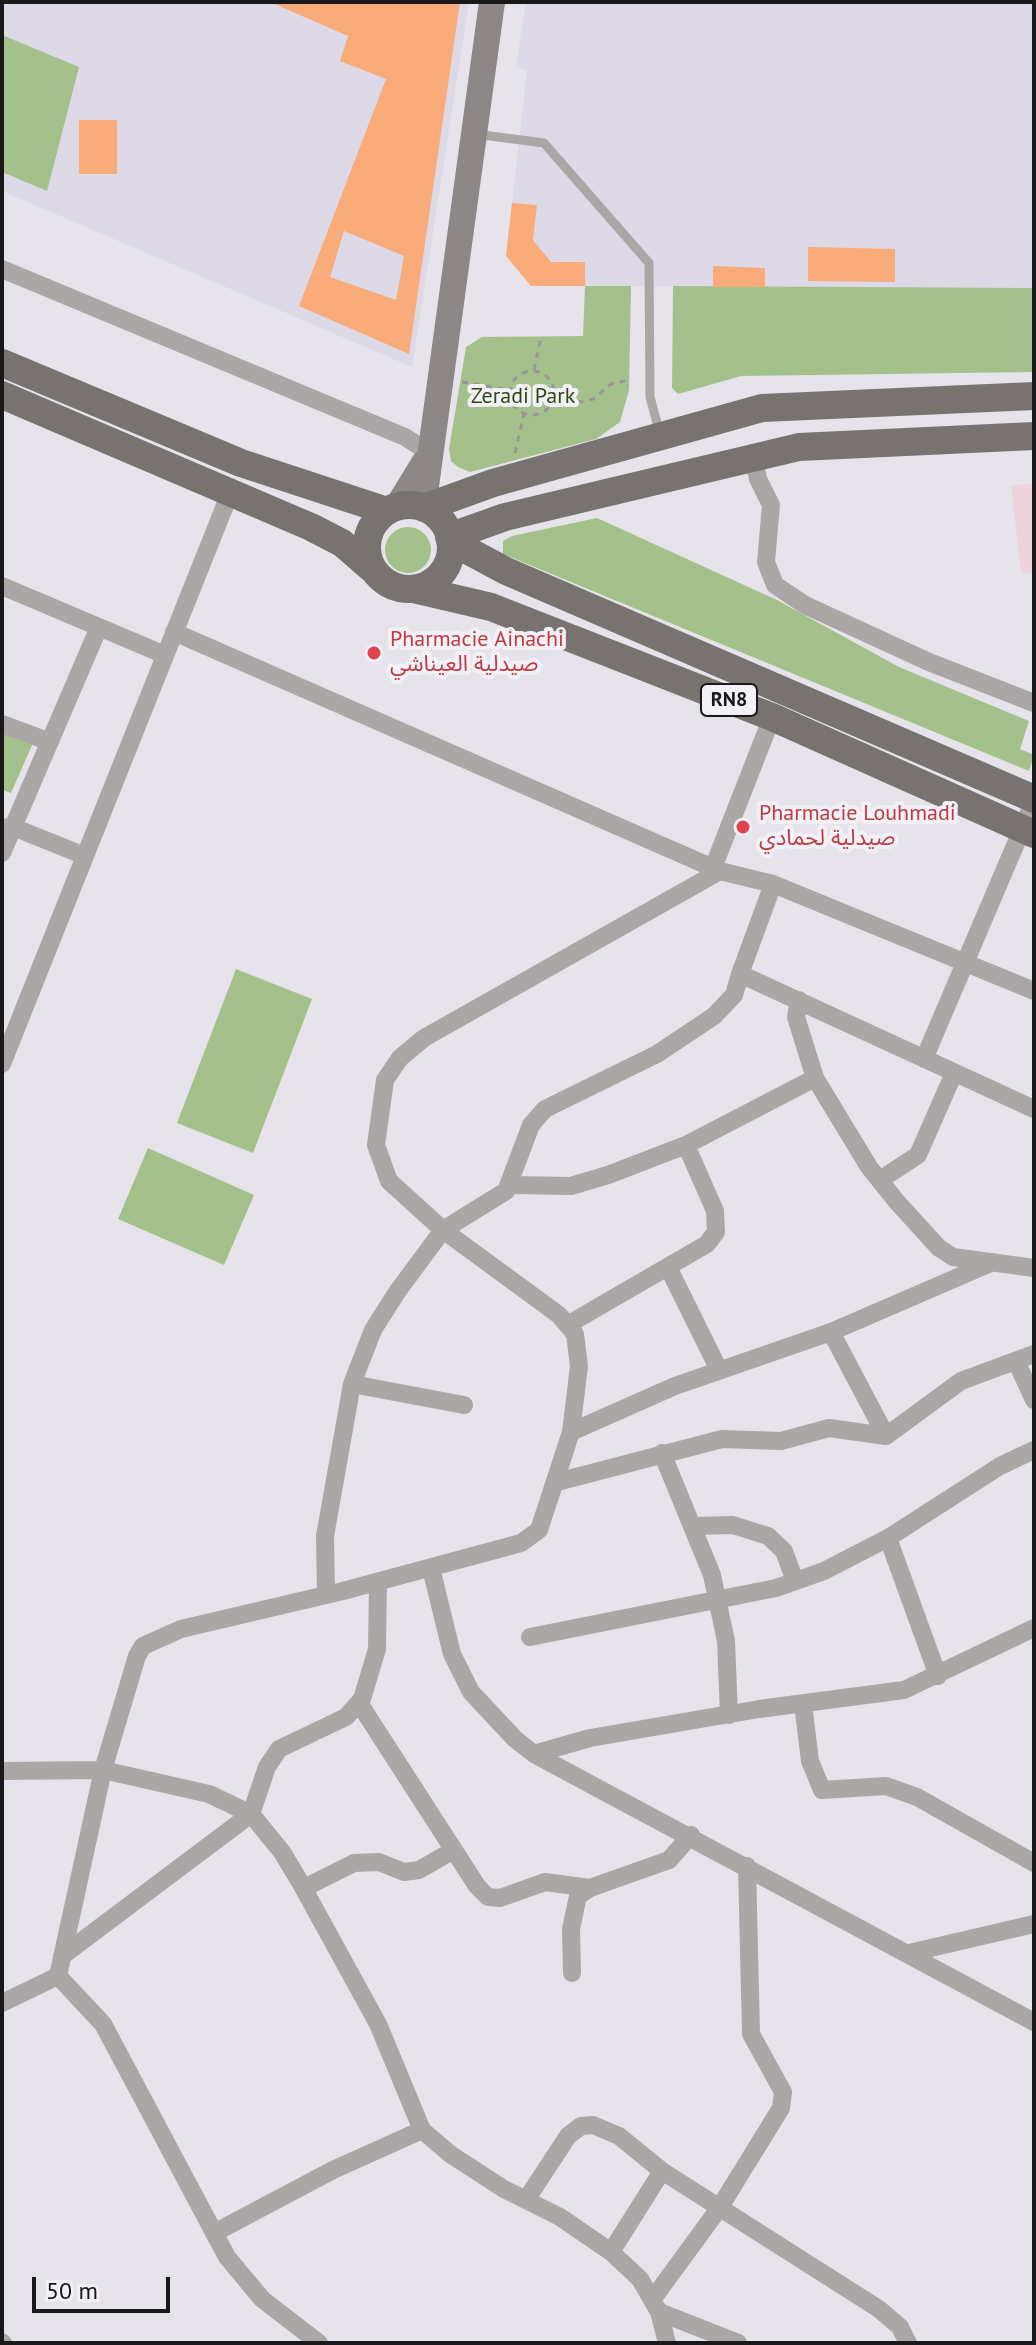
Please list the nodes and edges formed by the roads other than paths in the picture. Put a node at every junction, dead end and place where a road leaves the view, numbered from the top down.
1 (492, 2) edge
2 (472, 134) junction
3 (2, 269) edge
4 (2, 363) edge
5 (2, 395) edge
6 (1034, 396) edge
7 (1034, 436) edge
8 (661, 437) junction
9 (614, 451) junction
10 (430, 453) junction
11 (753, 456) junction
12 (493, 483) junction
13 (623, 487) junction
14 (230, 493) junction
15 (328, 494) junction
16 (408, 508) junction
17 (505, 517) junction
18 (311, 527) junction
19 (450, 539) junction
20 (372, 569) junction
21 (506, 571) junction
22 (2, 586) edge
23 (414, 589) junction
24 (491, 607) junction
25 (99, 627) junction
26 (174, 632) junction
27 (165, 655) junction
28 (1034, 703) edge
29 (772, 717) junction
30 (2, 724) edge
31 (50, 742) junction
32 (1034, 800) edge
33 (2, 807) edge
34 (8, 828) edge
35 (1028, 832) edge
36 (2, 853) edge
37 (85, 856) junction
38 (716, 870) junction
39 (773, 884) junction
40 (964, 965) junction
41 (740, 974) junction
42 (1034, 991) edge
43 (799, 1000) junction
44 (924, 1059) junction
45 (2, 1064) edge
46 (954, 1073) junction
47 (815, 1078) junction
48 (1034, 1109) edge
49 (686, 1145) junction
50 (880, 1180) junction
51 (511, 1185) junction
52 (443, 1230) junction
53 (993, 1262) junction
54 (668, 1267) junction
55 (1034, 1268) edge
56 (569, 1324) junction
57 (831, 1332) junction
58 (1034, 1354) edge
59 (1016, 1361) junction
60 (719, 1370) junction
61 (352, 1384) junction
62 (1034, 1400) edge
63 (464, 1405) dead end
64 (571, 1432) junction
65 (886, 1436) junction
66 (1034, 1450) edge
67 (662, 1453) junction
68 (557, 1482) junction
69 (694, 1526) junction
70 (888, 1538) junction
71 (431, 1568) junction
72 (795, 1581) junction
73 (378, 1582) junction
74 (326, 1595) junction
75 (717, 1600) junction
76 (1034, 1628) edge
77 (530, 1637) dead end
78 (938, 1676) junction
79 (359, 1703) junction
80 (803, 1704) junction
81 (729, 1715) junction
82 (534, 1754) junction
83 (103, 1770) junction
84 (2, 1771) edge
85 (251, 1814) junction
86 (691, 1835) junction
87 (454, 1850) junction
88 (1034, 1863) edge
89 (747, 1866) junction
90 (304, 1888) junction
91 (590, 1888) junction
92 (1034, 1924) edge
93 (909, 1953) junction
94 (62, 1956) junction
95 (572, 1973) dead end
96 (58, 1976) junction
97 (2, 2003) edge
98 (1034, 2022) edge
99 (422, 2130) junction
100 (662, 2171) junction
101 (526, 2200) junction
102 (720, 2207) junction
103 (214, 2233) junction
104 (611, 2252) junction
105 (656, 2306) junction
106 (319, 2343) edge
107 (667, 2343) edge
108 (738, 2343) edge
109 (908, 2343) edge

1 - 2 street
2 - 8 lane
2 - 10 street
3 - 10 street
4 - 15 main road
5 - 14 main road, RN8
6 - 8 main road
7 - 11 main road
8 - 9 main road
9 - 12 main road
9 - 13 main road
10 - 16 street
11 - 13 main road
11 - 28 street
12 - 16 main road
12 - 17 main road
13 - 17 main road
14 - 18 main road, RN8
14 - 26 street
15 - 16 main road
15 - 18 main road
16 - 19 main road, RN8
16 - 20 main road
17 - 19 main road
18 - 20 main road, RN8
19 - 21 main road, RN8
19 - 23 main road
20 - 23 main road, RN8
21 - 24 main road
21 - 32 main road, RN8
22 - 25 street
23 - 24 main road, RN8
24 - 29 main road, RN8
25 - 27 street
25 - 31 street
26 - 27 street
26 - 38 street
27 - 37 street
29 - 35 main road, RN8
29 - 38 street
30 - 31 street
31 - 34 street
32 - 35 street
33 - 34 street
34 - 36 street
34 - 37 street
35 - 40 street
37 - 45 street
38 - 39 street
38 - 52 street
39 - 40 street
39 - 41 street
40 - 42 street
40 - 44 street
41 - 43 street
41 - 51 street
43 - 44 street
43 - 47 street
44 - 46 street
46 - 48 street
46 - 50 street
47 - 49 street
47 - 50 street
49 - 51 street
49 - 54 street
50 - 53 street
51 - 52 street
52 - 56 street
52 - 61 street
53 - 55 street
53 - 57 street
54 - 56 street
54 - 60 street
56 - 64 street
57 - 60 street
57 - 65 street
58 - 59 street
59 - 62 street
59 - 65 street
60 - 64 street
61 - 63 street
61 - 74 street
64 - 68 street
65 - 67 street
66 - 70 street
67 - 68 street
67 - 69 street
68 - 71 street
69 - 72 street
69 - 75 street
70 - 72 street
70 - 78 street
71 - 73 street
71 - 82 street
72 - 75 street
73 - 74 street
73 - 79 street
74 - 83 street
75 - 77 street
75 - 81 street
76 - 78 street
78 - 80 street
79 - 85 street
79 - 87 street
80 - 81 street
80 - 88 street
81 - 82 street
82 - 86 street
83 - 84 street
83 - 85 street
83 - 94 street
85 - 90 street
85 - 94 street
86 - 89 street
86 - 91 street
87 - 90 street
87 - 91 street
89 - 93 street
89 - 102 street
90 - 99 street
91 - 95 street
92 - 93 street
93 - 98 street
94 - 96 street
96 - 97 street
96 - 103 street
99 - 101 street
99 - 103 street
100 - 101 street
100 - 102 street
100 - 104 street
101 - 104 street
102 - 105 street
102 - 109 street
103 - 106 street
104 - 105 street
105 - 107 street
105 - 108 street

